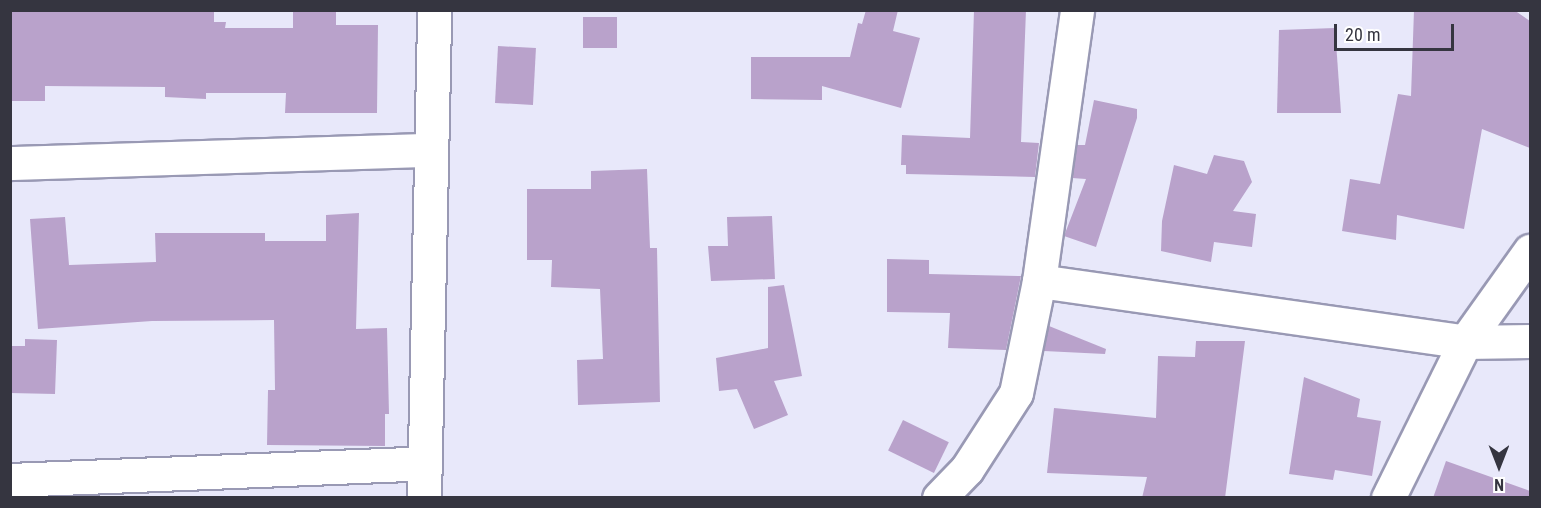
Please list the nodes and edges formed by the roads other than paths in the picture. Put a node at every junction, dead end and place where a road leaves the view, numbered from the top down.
1 (434, 10) edge
2 (1077, 10) edge
3 (431, 150) junction
4 (10, 163) edge
5 (1530, 251) edge
6 (1039, 281) junction
7 (1530, 341) edge
8 (1465, 342) junction
9 (425, 463) junction
10 (10, 480) edge
11 (424, 498) edge
12 (939, 498) edge
13 (1388, 498) edge

1 - 3 street
2 - 6 street
3 - 4 street
3 - 9 street
5 - 8 street
6 - 8 street
6 - 12 street
7 - 8 street
8 - 13 street
9 - 10 street
9 - 11 street

